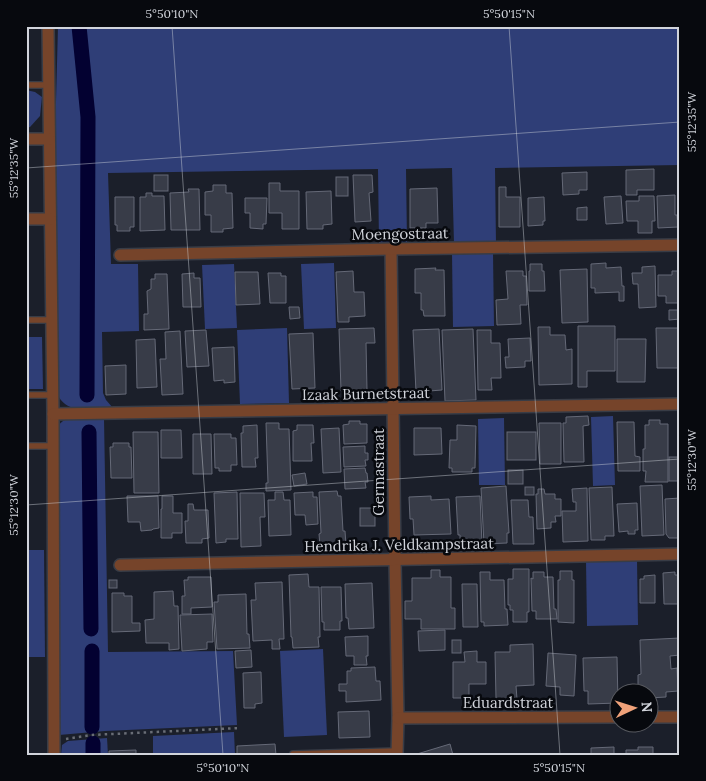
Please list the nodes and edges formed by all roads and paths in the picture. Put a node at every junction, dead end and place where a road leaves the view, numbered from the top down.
1 (48, 26) edge
2 (26, 85) edge
3 (49, 86) junction
4 (26, 139) edge
5 (49, 139) junction
6 (26, 219) edge
7 (50, 219) junction
8 (680, 245) edge
9 (391, 249) junction
10 (120, 255) dead end
11 (26, 320) edge
12 (51, 320) junction
13 (26, 395) edge
14 (52, 395) junction
15 (680, 404) edge
16 (394, 409) junction
17 (53, 414) junction
18 (26, 446) edge
19 (53, 446) junction
20 (680, 554) edge
21 (395, 560) junction
22 (120, 565) dead end
23 (658, 717) edge
24 (680, 717) edge
25 (398, 718) junction
26 (608, 718) edge
27 (240, 728) dead end
28 (54, 741) junction
29 (397, 753) edge
30 (293, 754) edge
31 (54, 755) edge

1 - 3 street
2 - 3 lane
3 - 5 street
4 - 5 street
5 - 7 street
6 - 7 street
7 - 12 street
8 - 9 street, Moengostraat
9 - 10 street, Moengostraat
9 - 16 street, Germastraat
11 - 12 lane
12 - 14 street
13 - 14 lane
14 - 17 street
15 - 16 street, Izaak Burnetstraat
16 - 17 street, Izaak Burnetstraat
16 - 21 street, Germastraat
17 - 19 street
18 - 19 lane
19 - 28 street
20 - 21 street, Hendrika J. Veldkampstraat
21 - 22 street, Hendrika J. Veldkampstraat
21 - 25 street, Germastraat
23 - 24 street
25 - 26 street, Eduardstraat
25 - 29 street, Germastraat
27 - 28 path
28 - 31 street
29 - 30 lane

